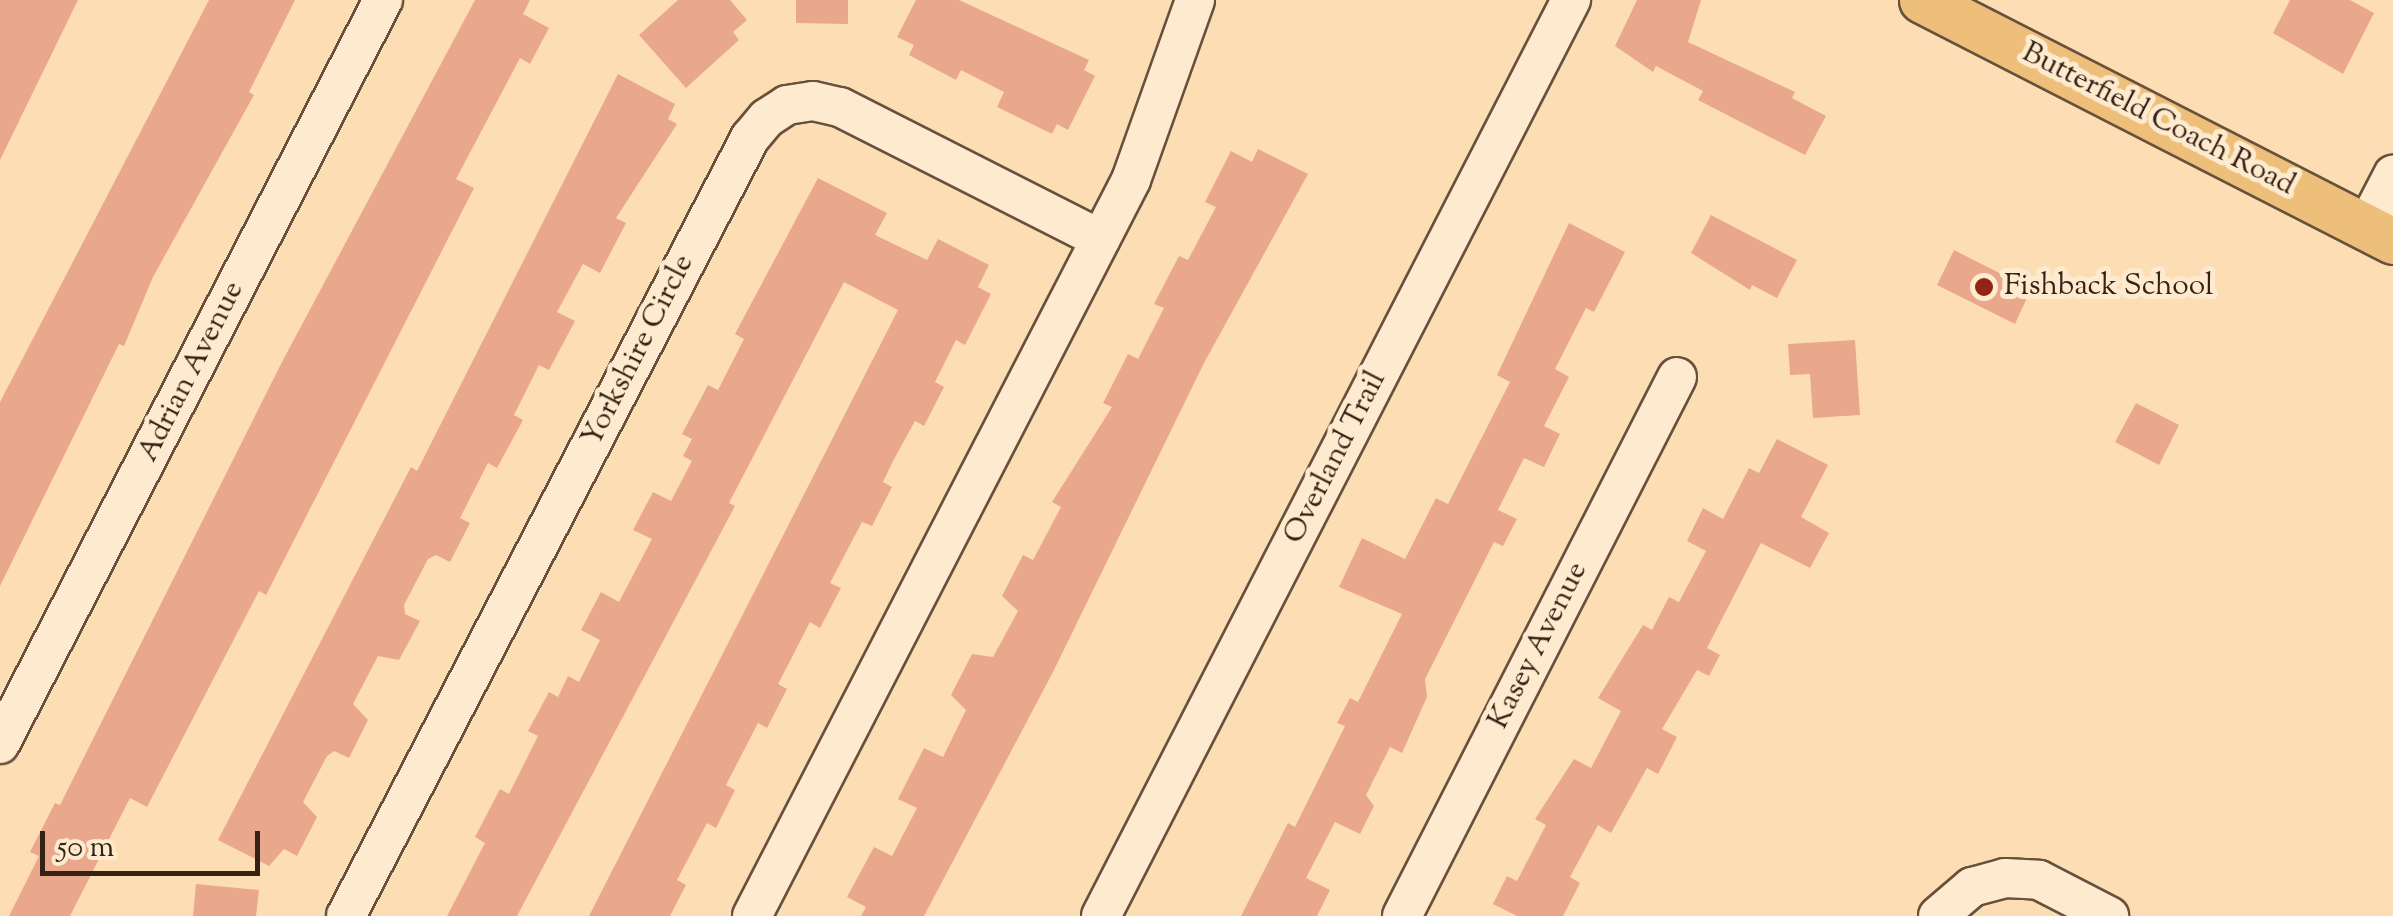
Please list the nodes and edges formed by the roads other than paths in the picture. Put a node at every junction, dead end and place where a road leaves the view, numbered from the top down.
1 (383, 0) edge
2 (1195, 0) edge
3 (1570, 0) edge
4 (1922, 0) edge
5 (2393, 175) edge
6 (2380, 234) edge
7 (1100, 239) junction
8 (1677, 377) dead end
9 (0, 744) edge
10 (346, 916) edge
11 (752, 916) edge
12 (1101, 916) edge
13 (1402, 916) edge
14 (1938, 916) edge
15 (2109, 916) edge

1 - 9 street, Adrian Avenue
2 - 7 street
3 - 12 street, Overland Trail
4 - 6 main road, Butterfield Coach Road
5 - 6 street
7 - 10 street, Yorkshire Circle
7 - 11 street
8 - 13 street, Kasey Avenue
14 - 15 street

